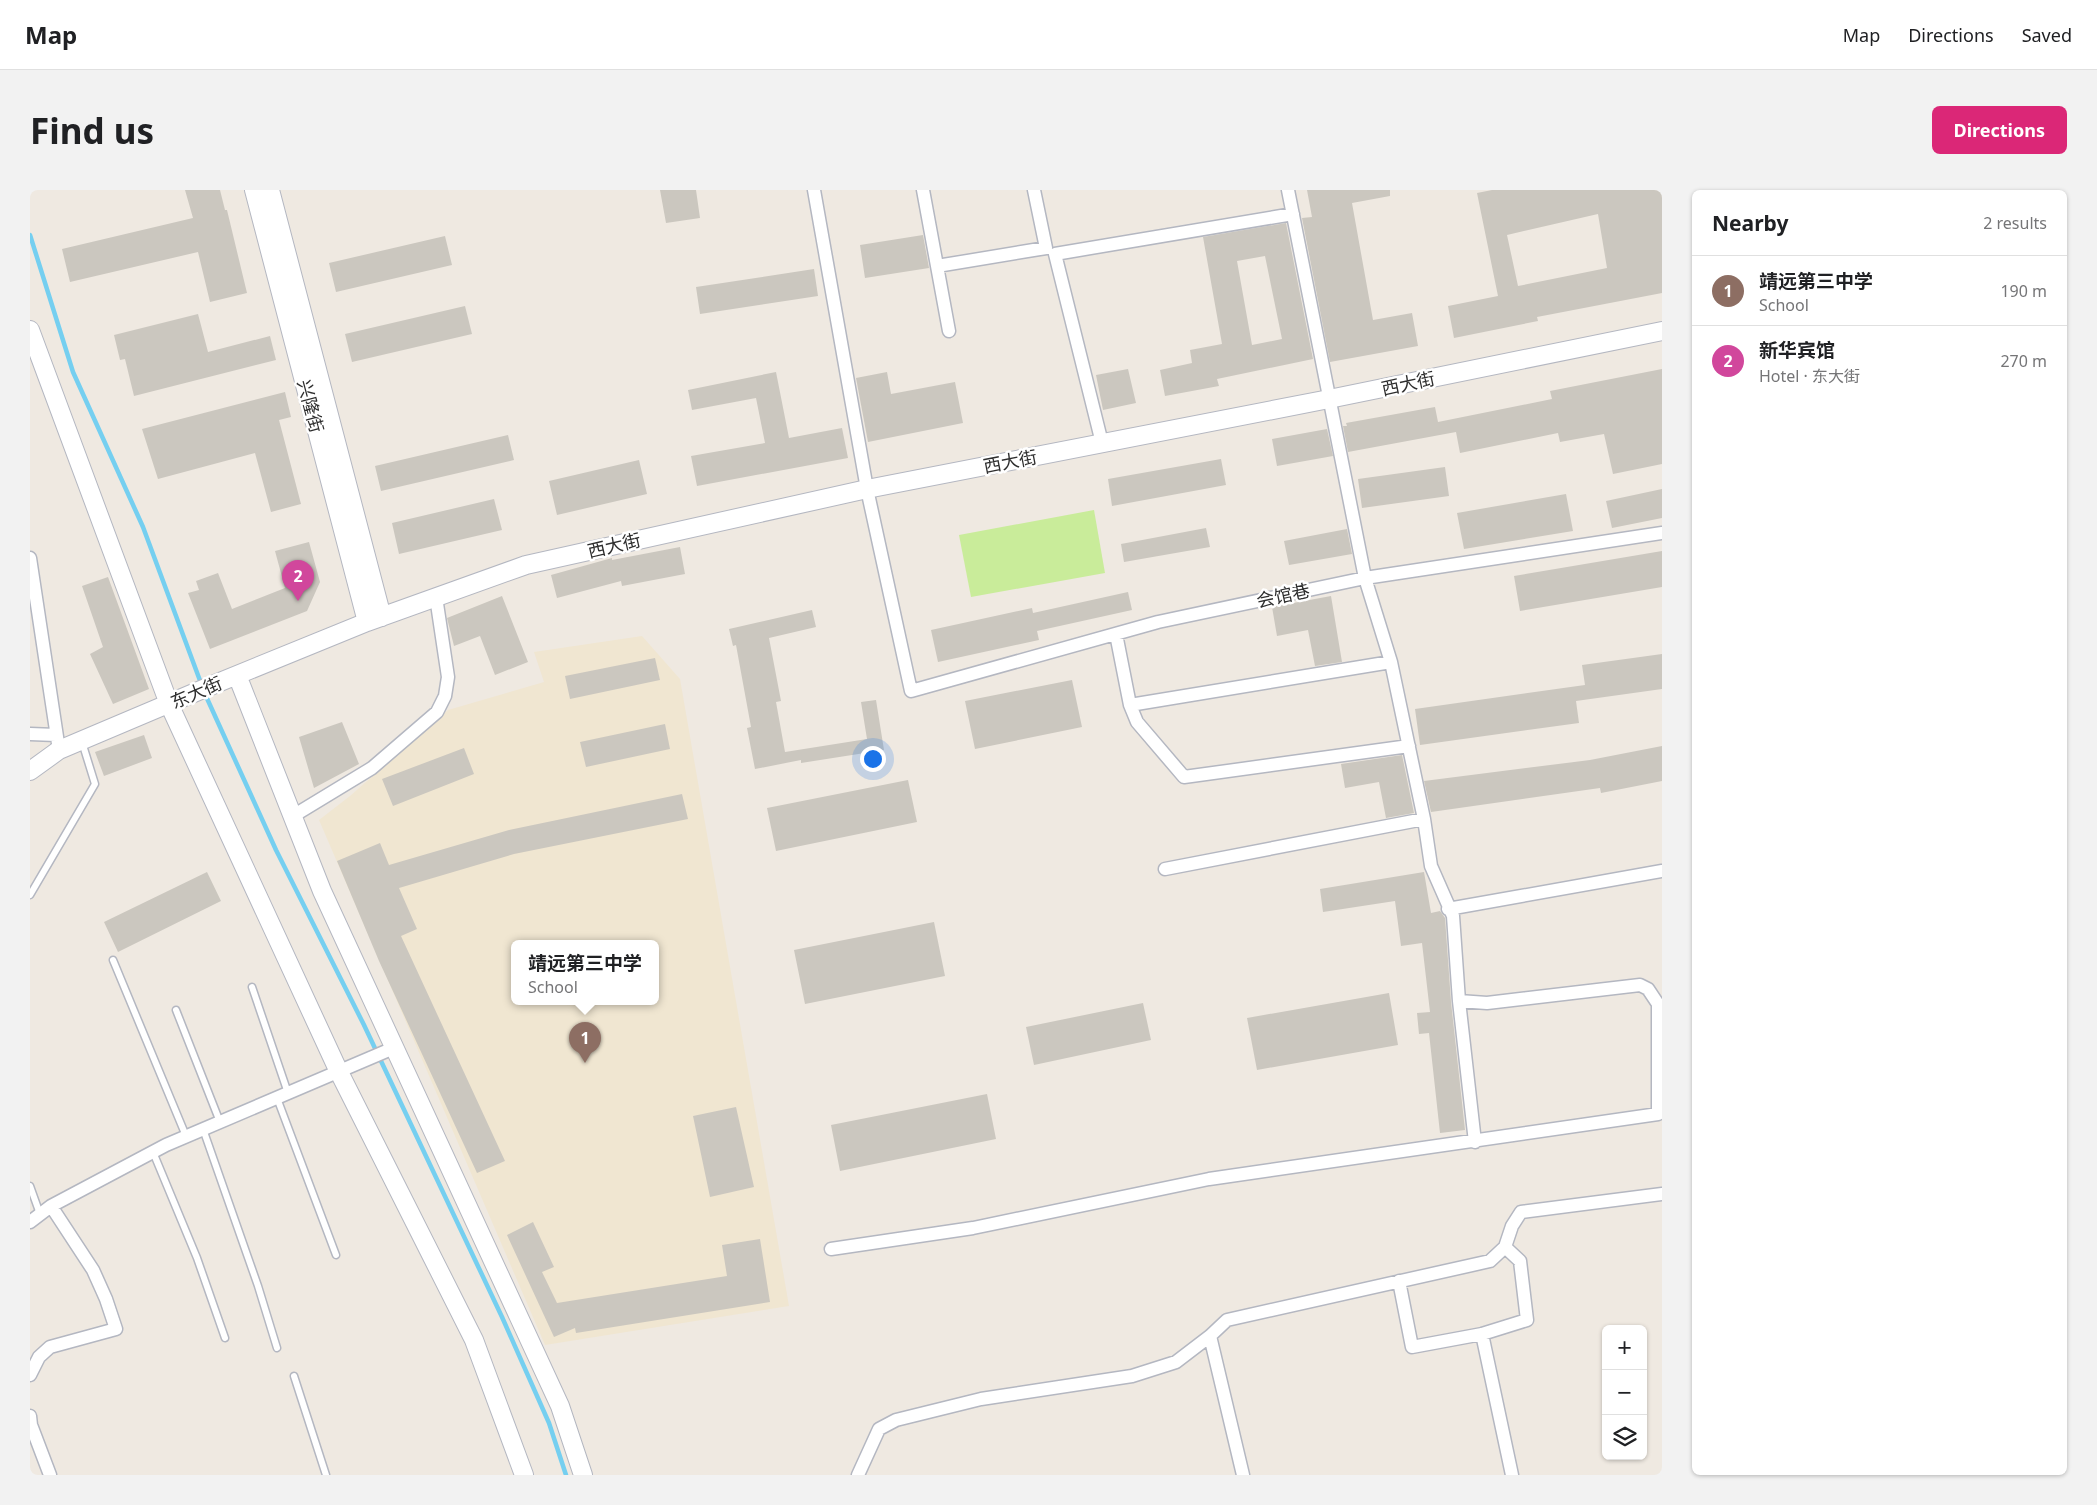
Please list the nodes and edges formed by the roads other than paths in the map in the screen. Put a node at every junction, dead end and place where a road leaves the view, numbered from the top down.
1 (254, 190) edge
2 (270, 190) edge
3 (814, 190) edge
4 (923, 190) edge
5 (1034, 190) edge
6 (1288, 190) edge
7 (1293, 214) junction
8 (937, 266) junction
9 (30, 330) edge
10 (948, 331) dead end
11 (1662, 331) edge
12 (1329, 399) junction
13 (1102, 443) junction
14 (867, 489) junction
15 (1662, 533) edge
16 (30, 558) edge
17 (1365, 578) junction
18 (436, 597) junction
19 (374, 620) junction
20 (1116, 634) junction
21 (1391, 662) junction
22 (237, 675) junction
23 (168, 704) junction
24 (1130, 706) junction
25 (30, 734) edge
26 (82, 740) junction
27 (57, 743) junction
28 (1409, 746) junction
29 (30, 770) edge
30 (293, 816) junction
31 (1424, 819) junction
32 (1165, 869) dead end
33 (1662, 871) edge
34 (30, 894) edge
35 (1448, 909) junction
36 (114, 960) dead end
37 (252, 987) dead end
38 (1459, 1001) junction
39 (176, 1010) dead end
40 (391, 1049) junction
41 (339, 1072) junction
42 (283, 1095) junction
43 (220, 1122) junction
44 (203, 1130) junction
45 (186, 1136) junction
46 (1475, 1142) junction
47 (153, 1152) junction
48 (30, 1186) edge
49 (1662, 1194) edge
50 (51, 1206) junction
51 (35, 1218) edge
52 (1505, 1247) junction
53 (831, 1249) dead end
54 (336, 1255) dead end
55 (1399, 1281) junction
56 (1482, 1334) junction
57 (1210, 1336) junction
58 (225, 1338) dead end
59 (277, 1348) dead end
60 (30, 1375) edge
61 (294, 1376) dead end
62 (30, 1416) edge
63 (50, 1475) edge
64 (326, 1475) edge
65 (523, 1475) edge
66 (583, 1475) edge
67 (858, 1475) edge
68 (1243, 1475) edge
69 (1512, 1475) edge

1 - 19 main road, 兴隆街
2 - 19 main road, 兴隆街
3 - 14 street
4 - 8 street
5 - 8 street
6 - 7 street
7 - 12 street
7 - 13 street
8 - 10 street
9 - 23 main road
11 - 12 main road, 西大街
12 - 13 main road, 西大街
12 - 17 street
13 - 14 main road, 西大街
14 - 18 main road, 西大街
14 - 20 street, 会馆巷
15 - 17 street, 会馆巷
16 - 27 street
17 - 20 street, 会馆巷
17 - 21 street
18 - 19 main road, 西大街
18 - 30 street
19 - 22 main road, 东大街
20 - 24 street
21 - 24 street
21 - 28 street
22 - 23 main road, 东大街
22 - 30 main road
23 - 26 main road, 东大街
23 - 41 main road
24 - 28 street
25 - 27 street
26 - 27 main road, 东大街
26 - 34 lane
27 - 29 main road, 东大街
28 - 31 street
30 - 40 main road
31 - 32 street
31 - 35 street
33 - 35 street
35 - 38 street
36 - 45 lane
37 - 42 lane
38 - 46 street
38 - 46 street
39 - 43 lane
40 - 41 street
40 - 66 main road
41 - 42 street
41 - 65 main road
42 - 43 street
42 - 54 lane
43 - 44 street
44 - 45 street
44 - 59 lane
45 - 47 street
46 - 53 street
47 - 50 street
47 - 58 lane
48 - 51 lane
49 - 52 street
50 - 51 street
50 - 60 street
52 - 55 street
52 - 56 street
55 - 56 street
55 - 57 street
56 - 69 street
57 - 67 street
57 - 68 street
61 - 64 lane
62 - 63 street

